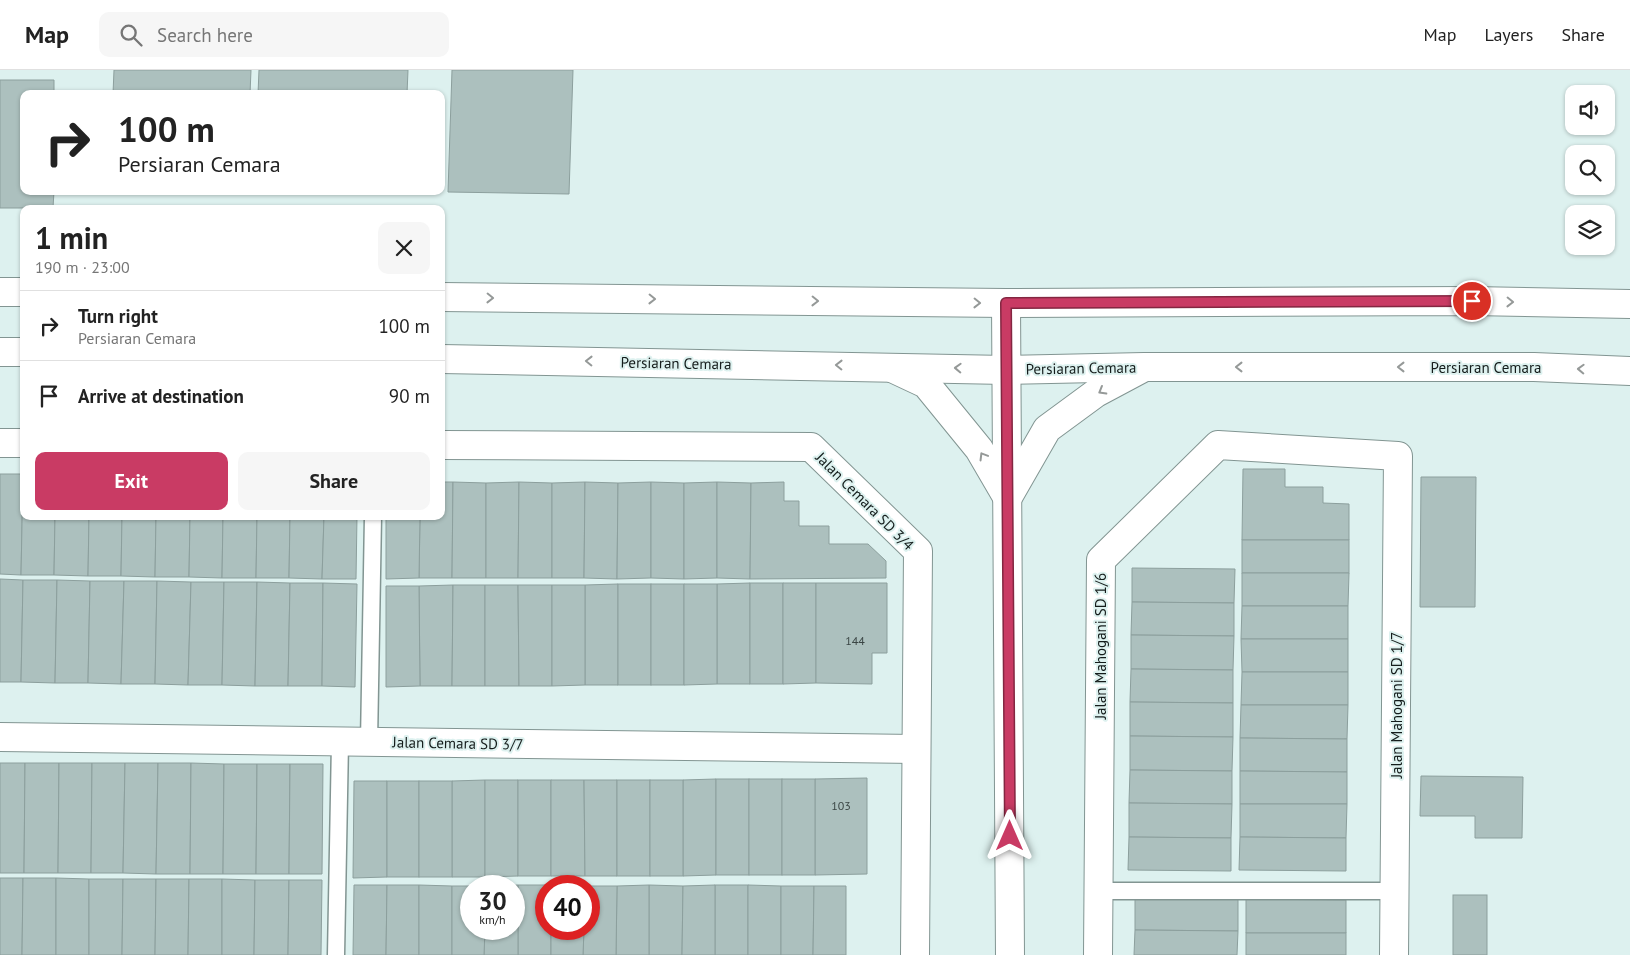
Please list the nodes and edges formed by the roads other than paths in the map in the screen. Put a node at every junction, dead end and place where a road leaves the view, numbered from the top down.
1 (0, 292) edge
2 (20, 292) edge
3 (445, 297) edge
4 (1006, 303) junction
5 (1630, 304) edge
6 (0, 352) edge
7 (20, 352) edge
8 (445, 359) edge
9 (888, 366) junction
10 (1144, 367) junction
11 (1006, 370) junction
12 (1630, 370) edge
13 (0, 443) edge
14 (20, 443) edge
15 (445, 445) edge
16 (1398, 456) joint
17 (1007, 498) junction
18 (373, 520) edge
19 (0, 737) edge
20 (340, 742) junction
21 (369, 742) junction
22 (916, 749) junction
23 (1098, 891) junction
24 (1395, 891) junction
25 (336, 955) edge
26 (915, 955) edge
27 (1010, 955) edge
28 (1098, 955) edge
29 (1394, 955) edge

1 - 2 street
3 -> 4 street
4 -> 5 street
4 - 11 street
6 - 7 street
9 -> 8 street, Persiaran Cemara
11 -> 9 street, Persiaran Cemara
17 -> 9 street
10 - 11 street, Persiaran Cemara
12 -> 10 street, Persiaran Cemara
10 -> 17 street
11 - 17 street
13 - 14 street
15 - 22 street, Jalan Cemara SD 3/4
16 - 23 street, Jalan Mahogani SD 1/6
16 - 24 street, Jalan Mahogani SD 1/7
17 - 27 street
18 - 21 lane
19 - 20 street, Jalan Cemara SD 3/7
20 - 21 street, Jalan Cemara SD 3/7
20 - 25 lane
21 - 22 street, Jalan Cemara SD 3/7
22 - 26 street, Jalan Cemara SD 3/4
23 - 24 lane
23 - 28 street, Jalan Mahogani SD 1/6
24 - 29 street, Jalan Mahogani SD 1/7

